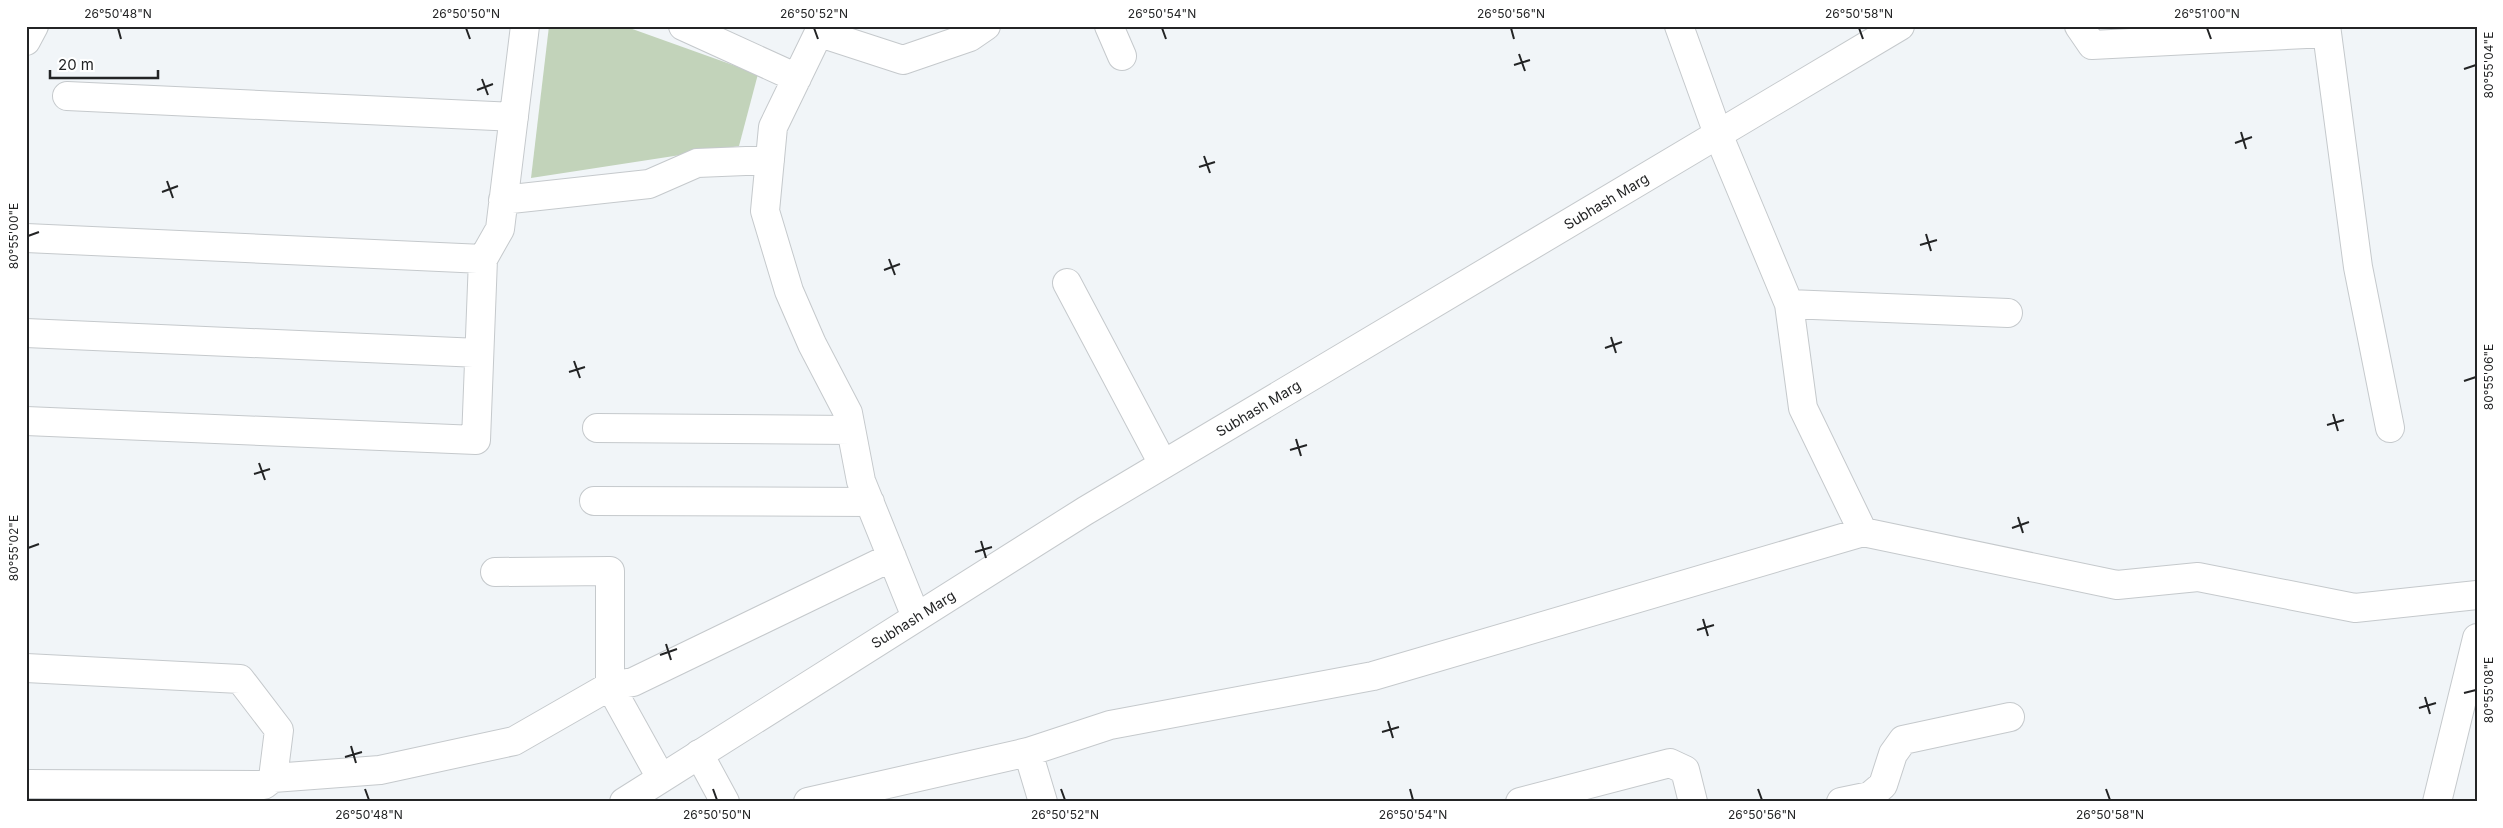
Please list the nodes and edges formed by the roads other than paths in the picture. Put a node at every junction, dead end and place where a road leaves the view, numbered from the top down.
1 (34, 26) edge
2 (525, 26) edge
3 (683, 26) edge
4 (986, 26) edge
5 (1109, 26) edge
6 (1678, 26) edge
7 (1900, 26) edge
8 (2079, 26) edge
9 (821, 30) edge
10 (2326, 30) edge
11 (26, 41) edge
12 (1122, 56) dead end
13 (797, 78) junction
14 (67, 96) dead end
15 (514, 117) junction
16 (1718, 134) junction
17 (770, 160) junction
18 (504, 200) junction
19 (26, 238) edge
20 (483, 259) junction
21 (1067, 283) dead end
22 (1788, 304) junction
23 (2008, 313) dead end
24 (26, 333) edge
25 (479, 353) junction
26 (26, 421) edge
27 (597, 428) dead end
28 (2390, 428) dead end
29 (851, 430) junction
30 (1163, 464) junction
31 (594, 501) dead end
32 (870, 502) junction
33 (1863, 532) junction
34 (892, 557) junction
35 (495, 572) dead end
36 (2477, 595) edge
37 (916, 617) junction
38 (2477, 638) edge
39 (26, 668) edge
40 (610, 686) junction
41 (2010, 717) dead end
42 (1028, 752) junction
43 (699, 754) junction
44 (273, 778) junction
45 (661, 778) junction
46 (26, 784) edge
47 (624, 802) edge
48 (726, 802) edge
49 (808, 802) edge
50 (1043, 802) edge
51 (1520, 802) edge
52 (1693, 802) edge
53 (1840, 802) edge
54 (2437, 802) edge

1 - 11 main road
2 - 15 main road
3 - 13 main road
4 - 9 main road
5 - 12 main road
6 - 16 main road
7 - 16 main road, Subhash Marg
8 - 10 main road
9 - 13 main road
10 - 28 main road
13 - 17 main road
14 - 15 main road
15 - 18 main road
16 - 22 main road
16 - 30 main road, Subhash Marg
17 - 18 main road
17 - 29 main road
18 - 20 main road
19 - 20 main road
20 - 25 main road
21 - 30 main road
22 - 23 main road
22 - 33 main road
24 - 25 main road
25 - 26 main road
27 - 29 main road
29 - 32 main road
30 - 37 main road, Subhash Marg
31 - 32 main road
32 - 34 main road
33 - 36 main road
33 - 42 main road
34 - 37 main road
34 - 40 main road
35 - 40 main road
37 - 43 main road, Subhash Marg
38 - 54 main road
39 - 44 main road
40 - 44 main road
40 - 45 main road
41 - 53 main road
42 - 49 main road
42 - 50 main road
43 - 45 main road, Subhash Marg
43 - 48 main road
44 - 46 main road
45 - 47 main road, Subhash Marg
51 - 52 main road

